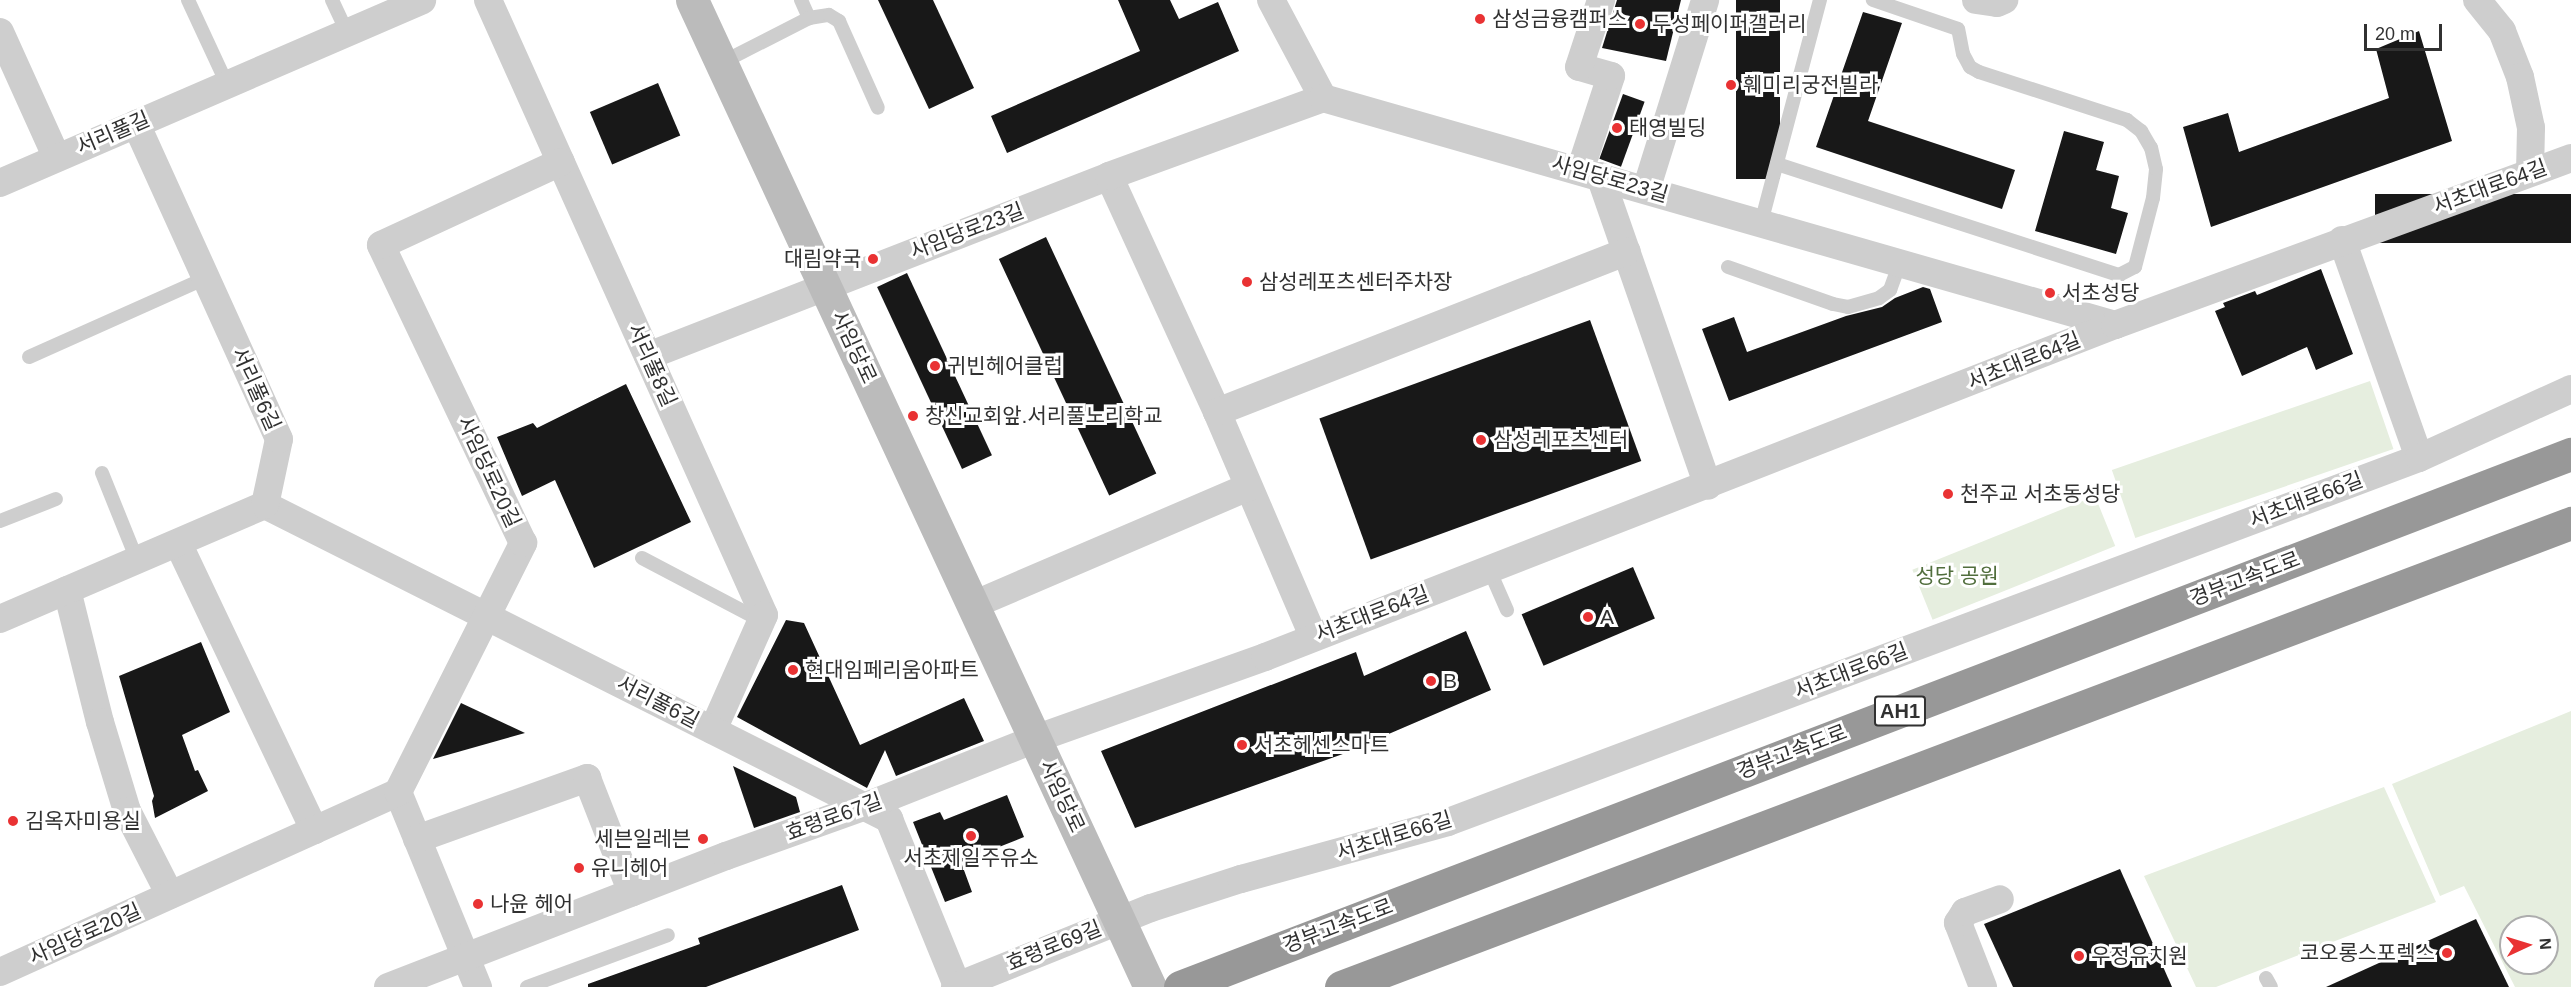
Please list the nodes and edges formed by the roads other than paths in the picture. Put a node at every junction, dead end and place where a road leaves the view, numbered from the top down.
1 (188, 0) edge
2 (332, 0) edge
3 (422, 0) edge
4 (488, 0) edge
5 (692, 0) edge
6 (801, 0) edge
7 (1271, 0) edge
8 (1601, 0) edge
9 (1705, 0) edge
10 (1820, 0) edge
11 (1873, 0) edge
12 (1976, 0) edge
13 (2004, 0) edge
14 (2477, 0) edge
15 (809, 18) junction
16 (0, 32) edge
17 (347, 32) junction
18 (721, 63) junction
19 (227, 84) junction
20 (1323, 98) junction
21 (878, 108) dead end
22 (136, 124) junction
23 (57, 158) junction
24 (2571, 158) edge
25 (561, 162) junction
26 (1777, 164) junction
27 (2530, 172) junction
28 (1590, 174) junction
29 (1109, 176) junction
30 (0, 183) edge
31 (1646, 189) junction
32 (1761, 223) junction
33 (2342, 240) junction
34 (1627, 250) junction
35 (1900, 263) junction
36 (1728, 267) dead end
37 (206, 278) junction
38 (825, 285) junction
39 (2115, 326) junction
40 (648, 356) junction
41 (29, 357) dead end
42 (2571, 389) edge
43 (1216, 412) junction
44 (2571, 454) edge
45 (2419, 458) junction
46 (102, 473) dead end
47 (1708, 486) junction
48 (1248, 487) junction
49 (56, 499) dead end
50 (265, 505) junction
51 (0, 521) edge
52 (2571, 523) edge
53 (178, 543) junction
54 (642, 558) dead end
55 (137, 560) junction
56 (1489, 569) junction
57 (67, 590) junction
58 (973, 604) junction
59 (1507, 610) dead end
60 (487, 616) junction
61 (0, 619) edge
62 (762, 621) junction
63 (1313, 636) junction
64 (713, 730) junction
65 (1035, 739) junction
66 (398, 792) junction
67 (866, 806) junction
68 (314, 830) junction
69 (417, 839) junction
70 (632, 893) junction
71 (170, 895) junction
72 (2000, 899) dead end
73 (1119, 919) junction
74 (668, 935) dead end
75 (467, 957) junction
76 (0, 972) edge
77 (956, 986) edge
78 (388, 987) edge
79 (478, 987) edge
80 (527, 987) edge
81 (1150, 987) edge
82 (1180, 987) edge
83 (1341, 987) edge
84 (1983, 987) edge

1 - 19 lane
2 - 17 lane
3 - 17 street, 서리풀길
4 - 25 street, 서리풀8길
5 - 18 main road, 사임당로
6 - 15 lane
7 - 20 street
8 - 28 street
9 - 31 street
10 - 26 lane
11 - 26 lane
12 - 13 street
14 - 27 street
15 - 18 lane
15 - 21 lane
16 - 23 street
17 - 19 street, 서리풀길
18 - 38 main road, 사임당로
19 - 22 street, 서리풀길
20 - 28 street, 사임당로23길
20 - 29 street, 사임당로23길
22 - 23 street, 서리풀길
22 - 37 street, 서리풀6길
23 - 30 street, 서리풀길
24 - 27 street, 서초대로64길
25 - 40 street, 서리풀8길
25 - 60 street, 사임당로20길
26 - 32 lane
27 - 33 street, 서초대로64길
28 - 31 street, 사임당로23길
28 - 34 street
29 - 38 street, 사임당로23길
29 - 43 street
31 - 32 street, 사임당로23길
32 - 35 street, 사임당로23길
33 - 39 street, 서초대로64길
33 - 45 street
34 - 43 street
34 - 47 street
35 - 36 lane
35 - 39 street, 사임당로23길
37 - 41 lane
37 - 50 street, 서리풀6길
38 - 40 street, 사임당로
38 - 58 main road, 사임당로
39 - 47 street, 서초대로64길
40 - 62 street, 서리풀8길
42 - 45 street, 서초대로66길
43 - 48 street
44 - 82 highway, 경부고속도로 / AH1
45 - 73 street, 서초대로66길
46 - 55 lane
47 - 56 street, 서초대로64길
48 - 58 street
48 - 63 street
49 - 51 lane
50 - 53 street
50 - 60 street, 서리풀6길
52 - 83 highway
53 - 55 street
53 - 68 street
54 - 62 lane
55 - 57 street
56 - 59 lane
56 - 63 street, 서초대로64길
57 - 61 street
57 - 71 street
58 - 65 main road, 사임당로
60 - 64 street, 서리풀6길
60 - 66 street, 사임당로20길
62 - 64 street
63 - 65 street, 서초대로64길
64 - 67 street, 서리풀6길
65 - 67 street, 효령로67길
65 - 73 main road, 사임당로
66 - 68 street, 사임당로20길
66 - 69 street
67 - 70 street, 효령로67길
67 - 77 street, 서리풀6길
68 - 71 street, 사임당로20길
69 - 70 street
69 - 75 street
70 - 75 street, 효령로67길
71 - 76 street, 사임당로20길
72 - 84 street
73 - 77 street, 효령로69길
73 - 81 main road, 사임당로
74 - 80 lane
75 - 78 street, 효령로67길
75 - 79 street

